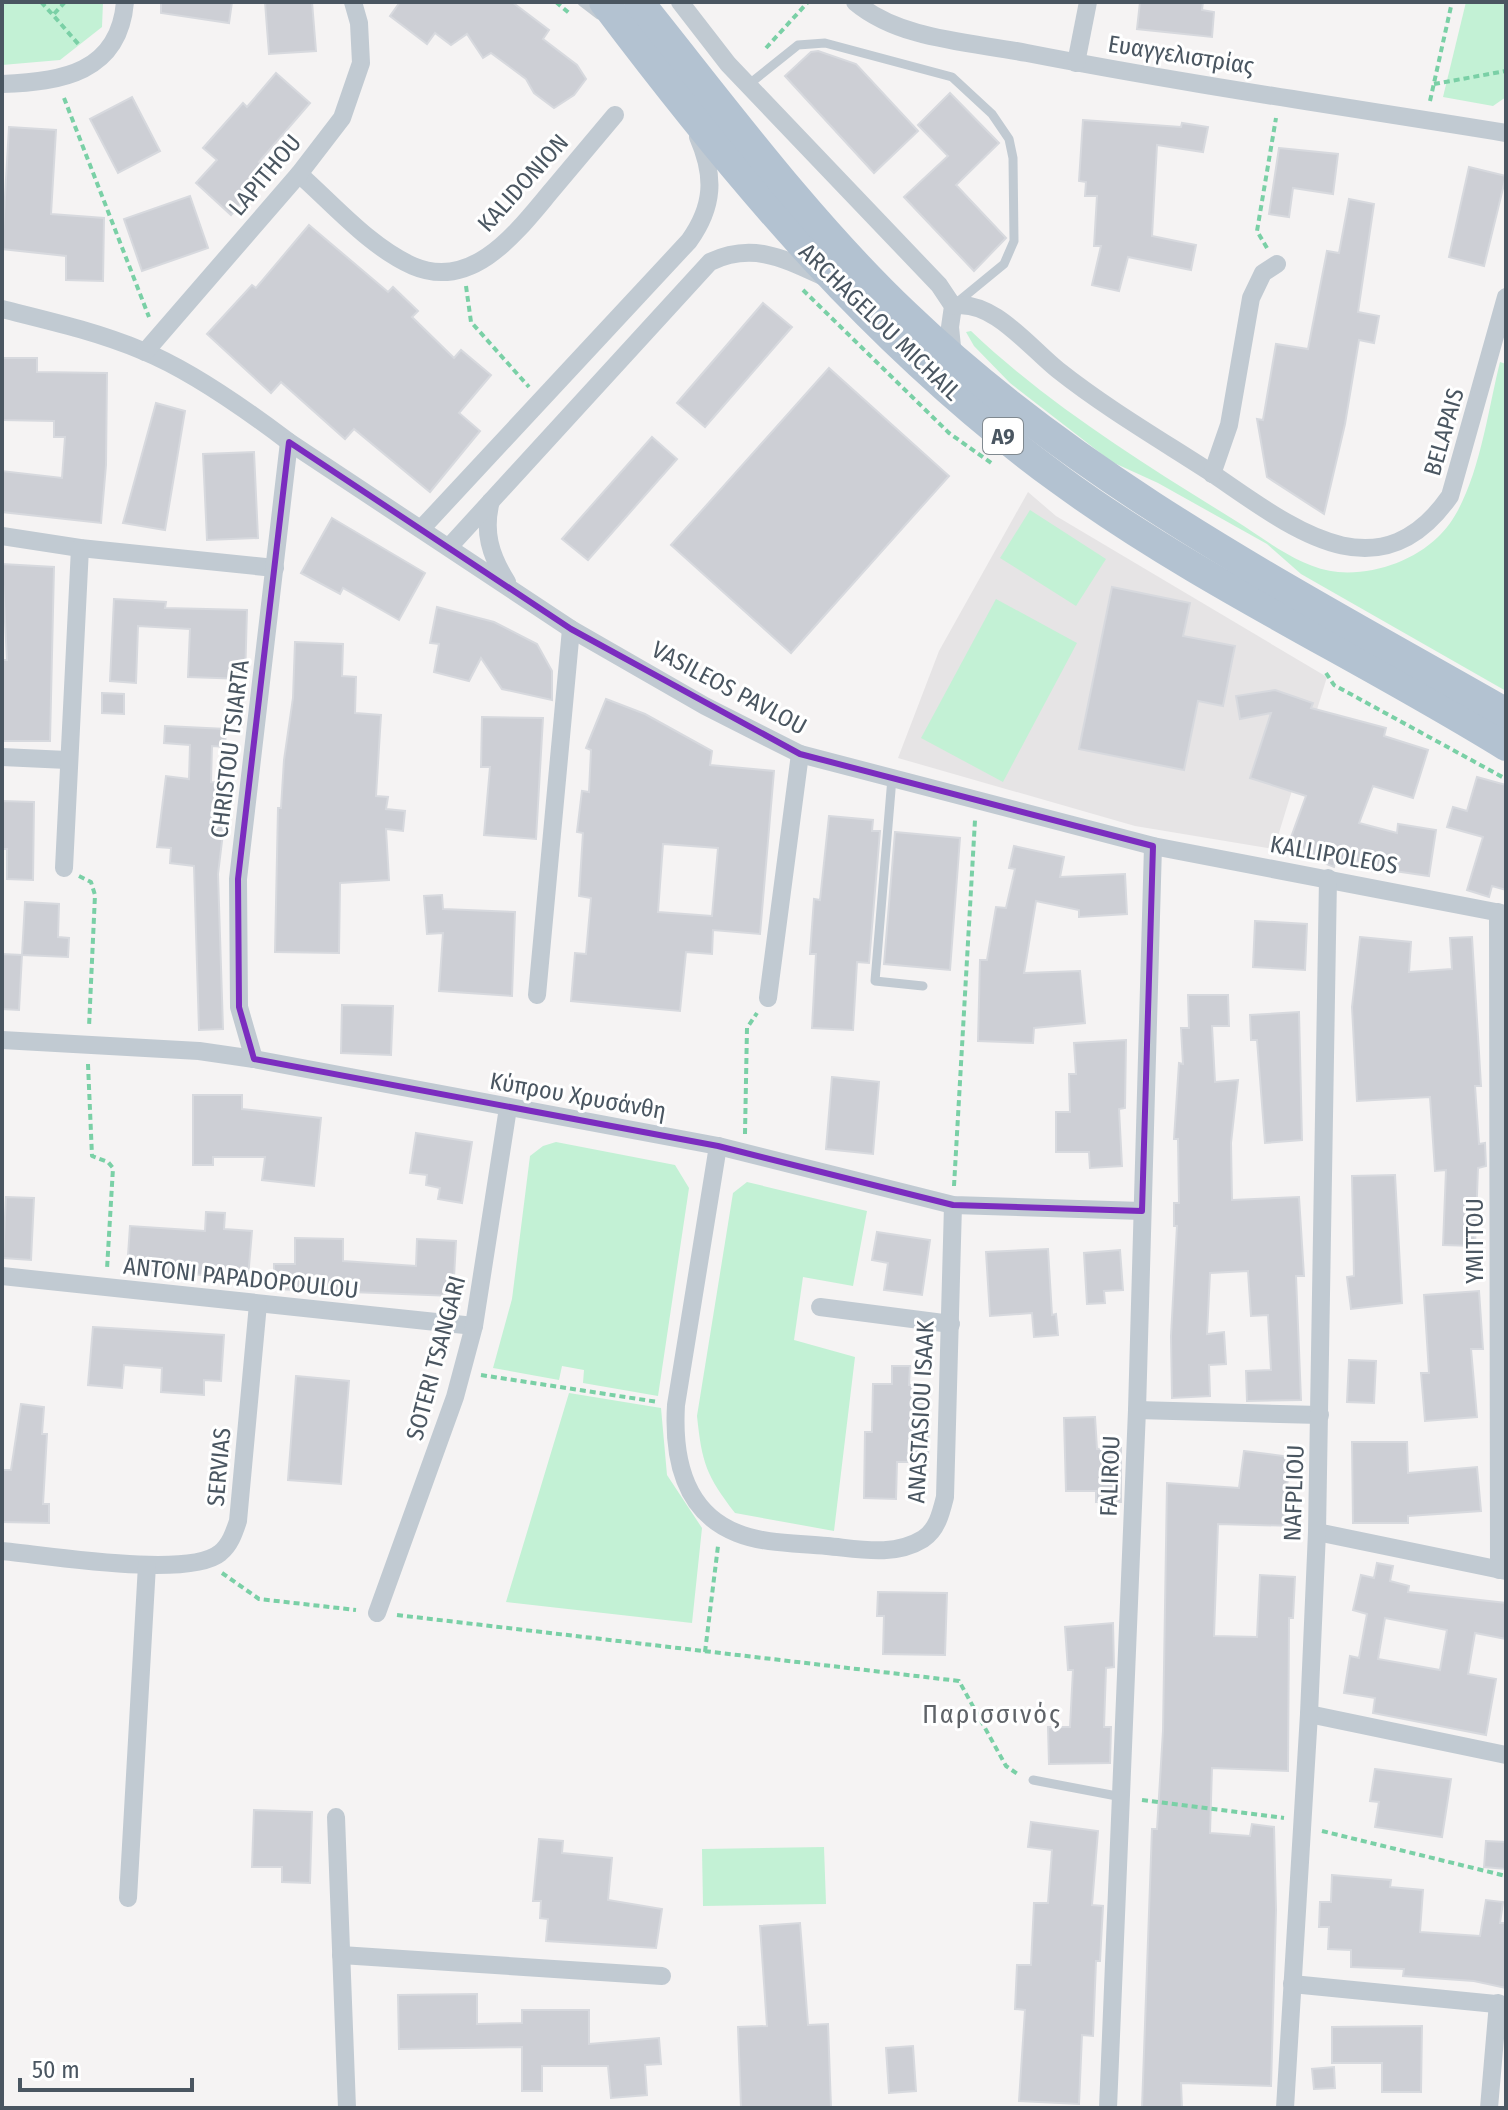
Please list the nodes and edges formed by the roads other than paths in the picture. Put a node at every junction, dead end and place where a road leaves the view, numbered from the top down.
1 (125, 2) edge
2 (353, 2) edge
3 (582, 2) edge
4 (604, 2) edge
5 (639, 2) edge
6 (680, 2) edge
7 (855, 2) edge
8 (1088, 2) edge
9 (634, 42) junction
10 (1076, 63) junction
11 (744, 81) junction
12 (2, 84) edge
13 (687, 111) junction
14 (615, 115) dead end
15 (1506, 133) edge
16 (299, 174) junction
17 (1277, 264) road end
18 (832, 281) junction
19 (1506, 297) edge
20 (953, 306) junction
21 (2, 309) edge
22 (151, 345) junction
23 (953, 357) junction
24 (289, 442) junction
25 (1212, 474) junction
26 (492, 500) junction
27 (421, 529) junction
28 (2, 536) edge
29 (449, 547) junction
30 (80, 548) junction
31 (275, 568) junction
32 (510, 588) junction
33 (571, 629) junction
34 (1506, 713) edge
35 (1506, 746) edge
36 (800, 754) junction
37 (2, 757) edge
38 (67, 760) junction
39 (892, 778) junction
40 (1153, 846) junction
41 (64, 868) road end
42 (1328, 878) junction
43 (1502, 913) edge
44 (923, 986) dead end
45 (537, 995) dead end
46 (768, 998) road end
47 (2, 1040) edge
48 (254, 1059) junction
49 (508, 1108) junction
50 (718, 1146) junction
51 (953, 1205) junction
52 (1142, 1211) junction
53 (2, 1276) edge
54 (258, 1304) junction
55 (820, 1307) dead end
56 (951, 1324) junction
57 (474, 1326) junction
58 (1137, 1410) junction
59 (1320, 1415) junction
60 (1317, 1532) junction
61 (2, 1551) edge
62 (147, 1565) junction
63 (1503, 1571) edge
64 (377, 1613) road end
65 (1309, 1714) junction
66 (1506, 1755) edge
67 (1033, 1780) road end
68 (1122, 1797) junction
69 (336, 1817) dead end
70 (128, 1898) dead end
71 (341, 1955) junction
72 (662, 1976) dead end
73 (1292, 1984) junction
74 (1502, 2004) edge
75 (347, 2108) edge
76 (1108, 2108) edge
77 (1285, 2108) edge
78 (1489, 2108) edge

1 - 12 street
2 - 16 street, LAPITHOU
3 - 9 lane
4 - 9 main road, ARCHAGELOU MICHAIL / A9
5 - 23 main road, ARCHAGELOU MICHAIL / A9
6 - 11 street
7 - 10 street, Ευαγγελιστρίας
8 - 10 street
9 - 13 main road, ARCHAGELOU MICHAIL / A9
10 - 15 street, Ευαγγελιστρίας
11 - 20 street
11 - 20 lane
13 - 18 main road, ARCHAGELOU MICHAIL / A9
13 - 27 street
14 - 16 street, KALIDONION
16 - 22 street, LAPITHOU
17 - 25 street
18 - 26 street
18 - 35 main road, ARCHAGELOU MICHAIL / A9
19 - 25 street, BELAPAIS
20 - 23 street
20 - 25 street, BELAPAIS
21 - 22 street, VASILEOS PAVLOU
22 - 24 street, VASILEOS PAVLOU
23 - 34 main road, ARCHAGELOU MICHAIL / A9
24 - 27 street, VASILEOS PAVLOU
24 - 31 street, CHRISTOU TSIARTA
26 - 29 street
26 - 32 street
27 - 29 street, VASILEOS PAVLOU
28 - 30 street
29 - 32 street, VASILEOS PAVLOU
30 - 31 street
30 - 38 street
31 - 48 street, CHRISTOU TSIARTA
32 - 33 street, VASILEOS PAVLOU
33 - 36 street, VASILEOS PAVLOU
33 - 45 street
36 - 39 street, VASILEOS PAVLOU
36 - 46 street
37 - 38 street
38 - 41 street
39 - 40 street, VASILEOS PAVLOU
39 - 44 lane
40 - 42 street, KALLIPOLEOS
40 - 52 street, FALIROU
42 - 43 street, KALLIPOLEOS
42 - 59 street, NAFPLIOU
43 - 63 street, YMITTOU
47 - 48 street, Κύπρου Χρυσάνθη
48 - 49 street, Κύπρου Χρυσάνθη
49 - 50 street, Κύπρου Χρυσάνθη
49 - 57 street, SOTERI TSANGARI
50 - 51 street, Κύπρου Χρυσάνθη
50 - 56 street, ANASTASIOU ISAAK
51 - 52 street, Κύπρου Χρυσάνθη
51 - 56 street, ANASTASIOU ISAAK
52 - 58 street, FALIROU
53 - 54 street, ANTONI PAPADOPOULOU
54 - 57 street, ANTONI PAPADOPOULOU
54 - 62 street, SERVIAS
55 - 56 street
57 - 64 street, SOTERI TSANGARI
58 - 59 street
58 - 68 street, FALIROU
59 - 60 street, NAFPLIOU
60 - 63 street
60 - 65 street, NAFPLIOU
61 - 62 street
62 - 70 street
65 - 66 street
65 - 73 street, NAFPLIOU
67 - 68 lane
68 - 76 street, FALIROU
69 - 71 street
71 - 72 street
71 - 75 street
73 - 74 street
73 - 77 street, NAFPLIOU
74 - 78 street

